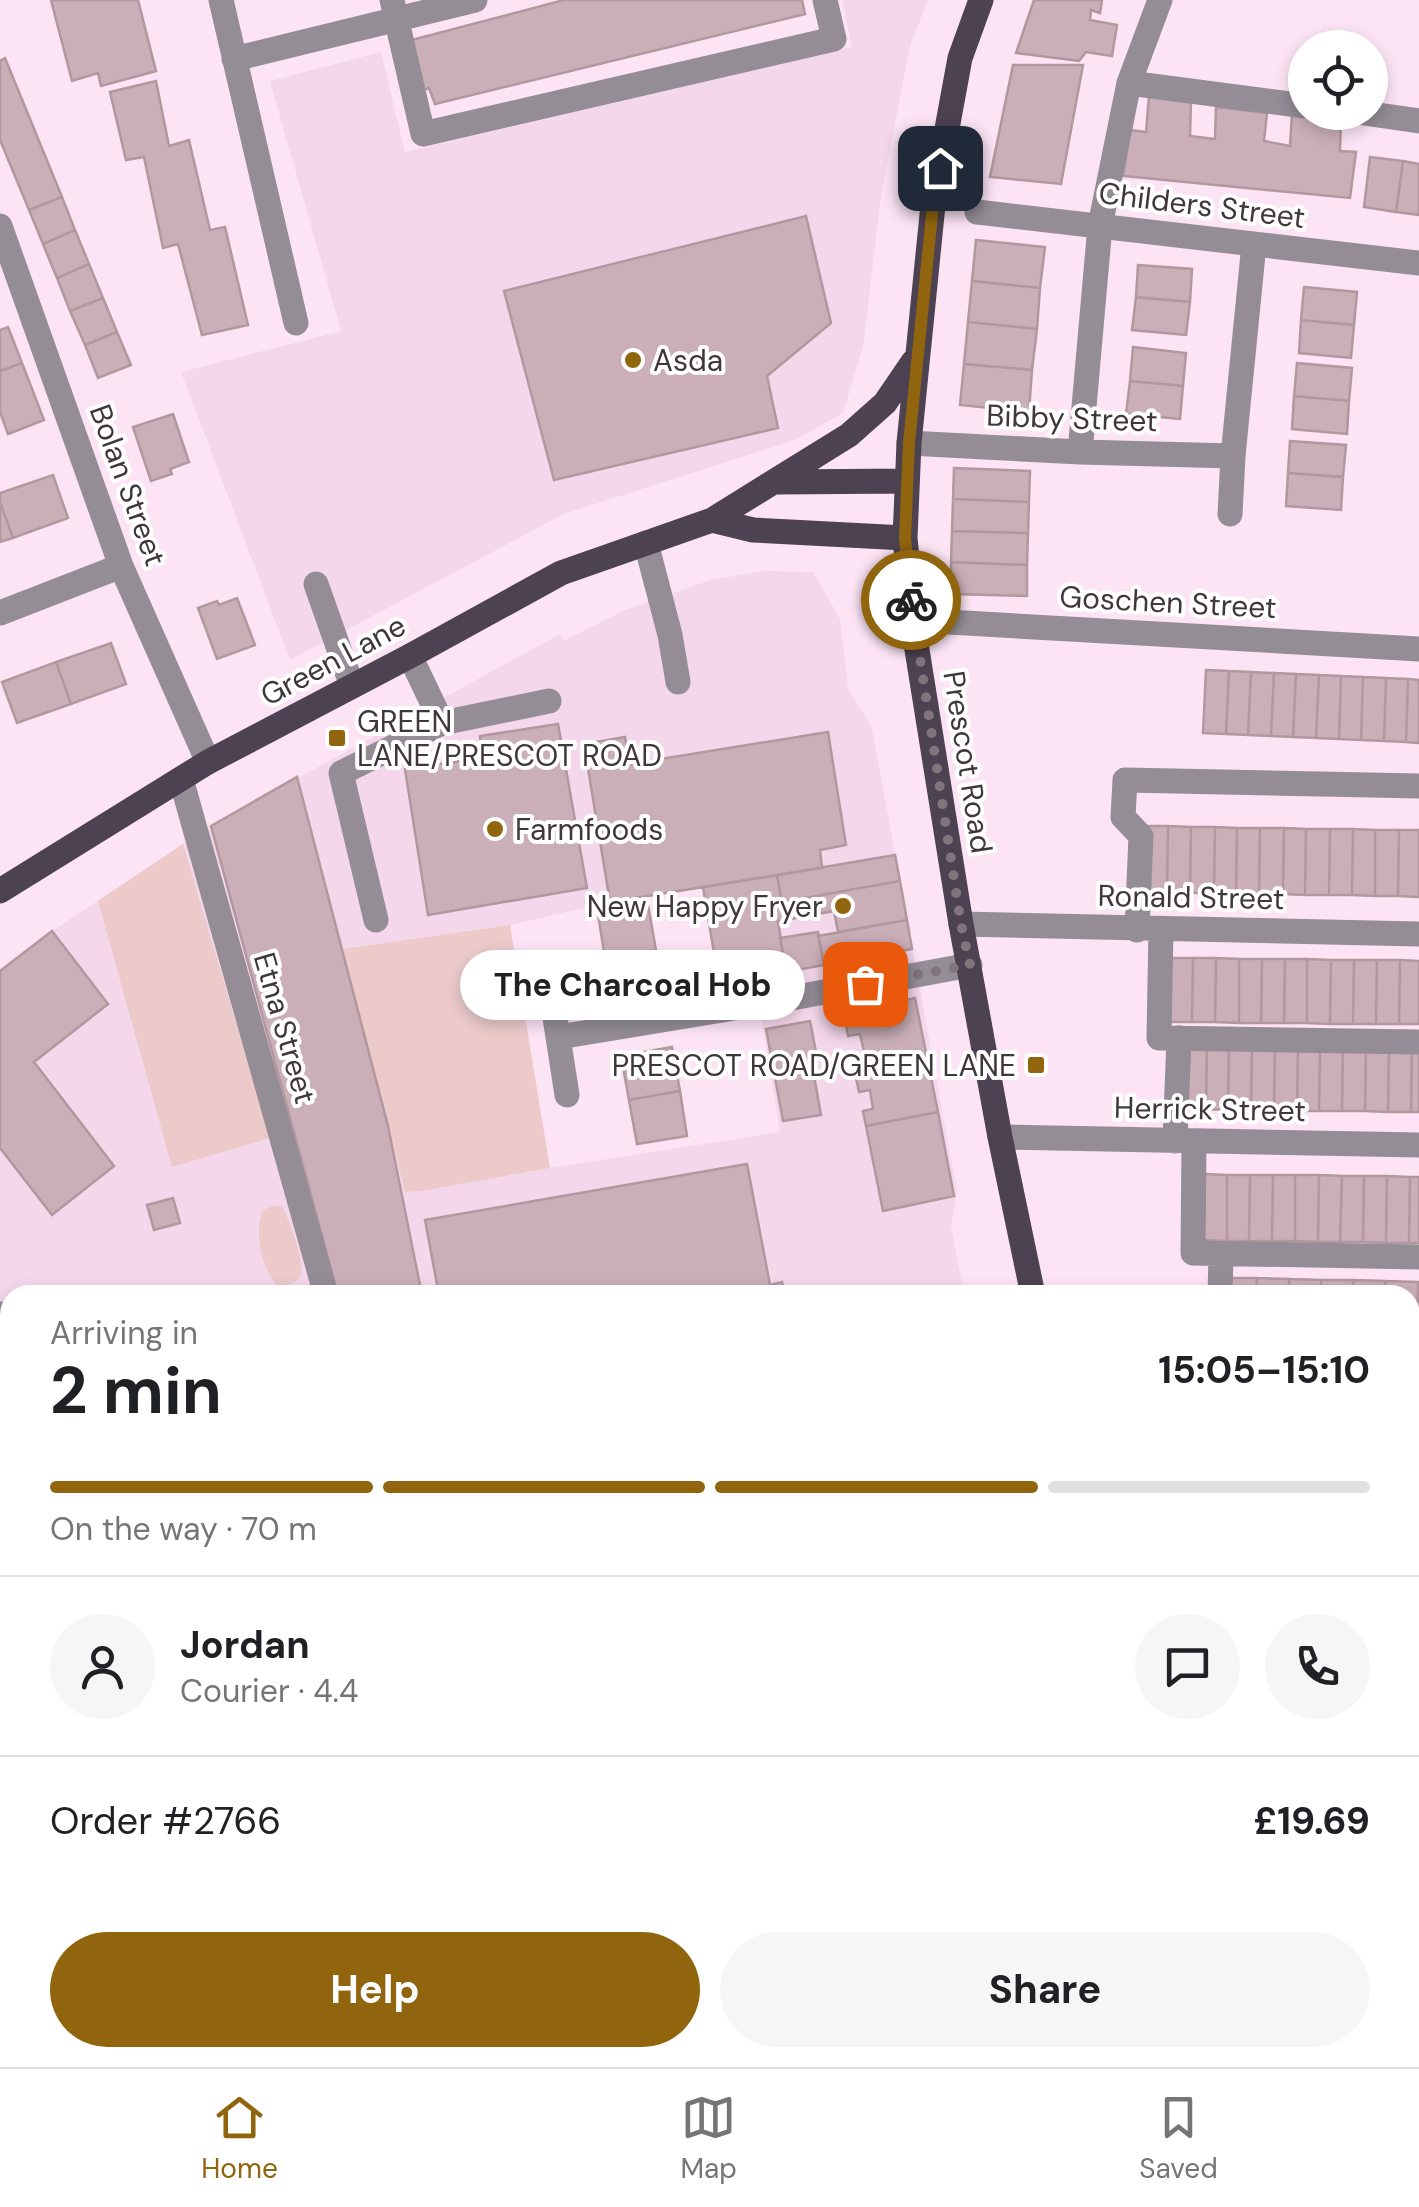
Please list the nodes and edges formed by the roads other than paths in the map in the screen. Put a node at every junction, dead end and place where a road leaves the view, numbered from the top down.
1 (221, 0) edge
2 (475, 0) edge
3 (825, 0) edge
4 (981, 0) edge
5 (1160, 0) edge
6 (394, 10) edge
7 (234, 59) junction
8 (1129, 83) junction
9 (1288, 104) edge
10 (1388, 116) edge
11 (1419, 120) edge
12 (988, 213) dead end
13 (0, 226) edge
14 (1100, 226) junction
15 (1254, 244) junction
16 (1419, 263) edge
17 (296, 323) dead end
18 (916, 357) junction
19 (909, 443) junction
20 (1080, 452) junction
21 (1233, 456) junction
22 (908, 481) junction
23 (777, 482) junction
24 (1230, 514) dead end
25 (712, 520) junction
26 (905, 538) junction
27 (646, 543) junction
28 (121, 566) junction
29 (316, 584) dead end
30 (0, 613) edge
31 (913, 620) junction
32 (1419, 649) edge
33 (410, 656) junction
34 (678, 682) dead end
35 (352, 686) junction
36 (549, 701) dead end
37 (442, 723) junction
38 (208, 762) junction
39 (181, 779) junction
40 (1419, 786) edge
41 (0, 892) edge
42 (376, 920) dead end
43 (961, 924) junction
44 (1149, 930) junction
45 (1419, 934) edge
46 (970, 965) junction
47 (549, 979) dead end
48 (559, 1038) junction
49 (1179, 1038) junction
50 (1419, 1042) edge
51 (567, 1094) dead end
52 (1000, 1137) junction
53 (1184, 1141) junction
54 (1419, 1145) edge
55 (1221, 1254) junction
56 (1419, 1257) edge
57 (323, 1285) edge
58 (1026, 1285) edge
59 (1220, 1285) edge

1 - 7 street
2 - 6 street
3 - 6 street
4 - 18 main road, Prescot Road
5 - 8 street
6 - 7 street
7 - 17 street
8 - 9 street
8 - 14 street
10 - 11 street
12 - 14 street, Childers Street
13 - 28 street, Bolan Street
14 - 15 street, Childers Street
14 - 20 street
15 - 16 street, Childers Street
15 - 21 street
18 - 19 main road, Prescot Road
18 - 23 main road
19 - 20 street, Bibby Street
19 - 22 main road, Prescot Road
20 - 21 street, Bibby Street
21 - 24 street
22 - 23 main road, Green Lane
22 - 26 main road, Prescot Road
23 - 25 main road, Green Lane
25 - 26 main road
25 - 27 main road, Green Lane
26 - 31 main road, Prescot Road
27 - 33 main road, Green Lane
27 - 34 street
28 - 30 street
28 - 38 street, Bolan Street
29 - 35 street
31 - 32 street, Goschen Street
31 - 43 main road, Prescot Road
33 - 35 main road, Green Lane
33 - 37 street
35 - 38 main road, Green Lane
36 - 37 street
37 - 42 street
38 - 39 main road, Green Lane
39 - 41 main road, Green Lane
39 - 57 street, Etna Street
40 - 44 street
43 - 44 street, Ronald Street
43 - 46 main road, Prescot Road
44 - 45 street, Ronald Street
44 - 49 street
46 - 48 street
46 - 52 main road, Prescot Road
47 - 48 street
48 - 51 street
49 - 50 street
49 - 53 street
52 - 53 street, Herrick Street
52 - 58 main road, Prescot Road
53 - 54 street, Herrick Street
53 - 55 street
55 - 56 street
55 - 59 street

